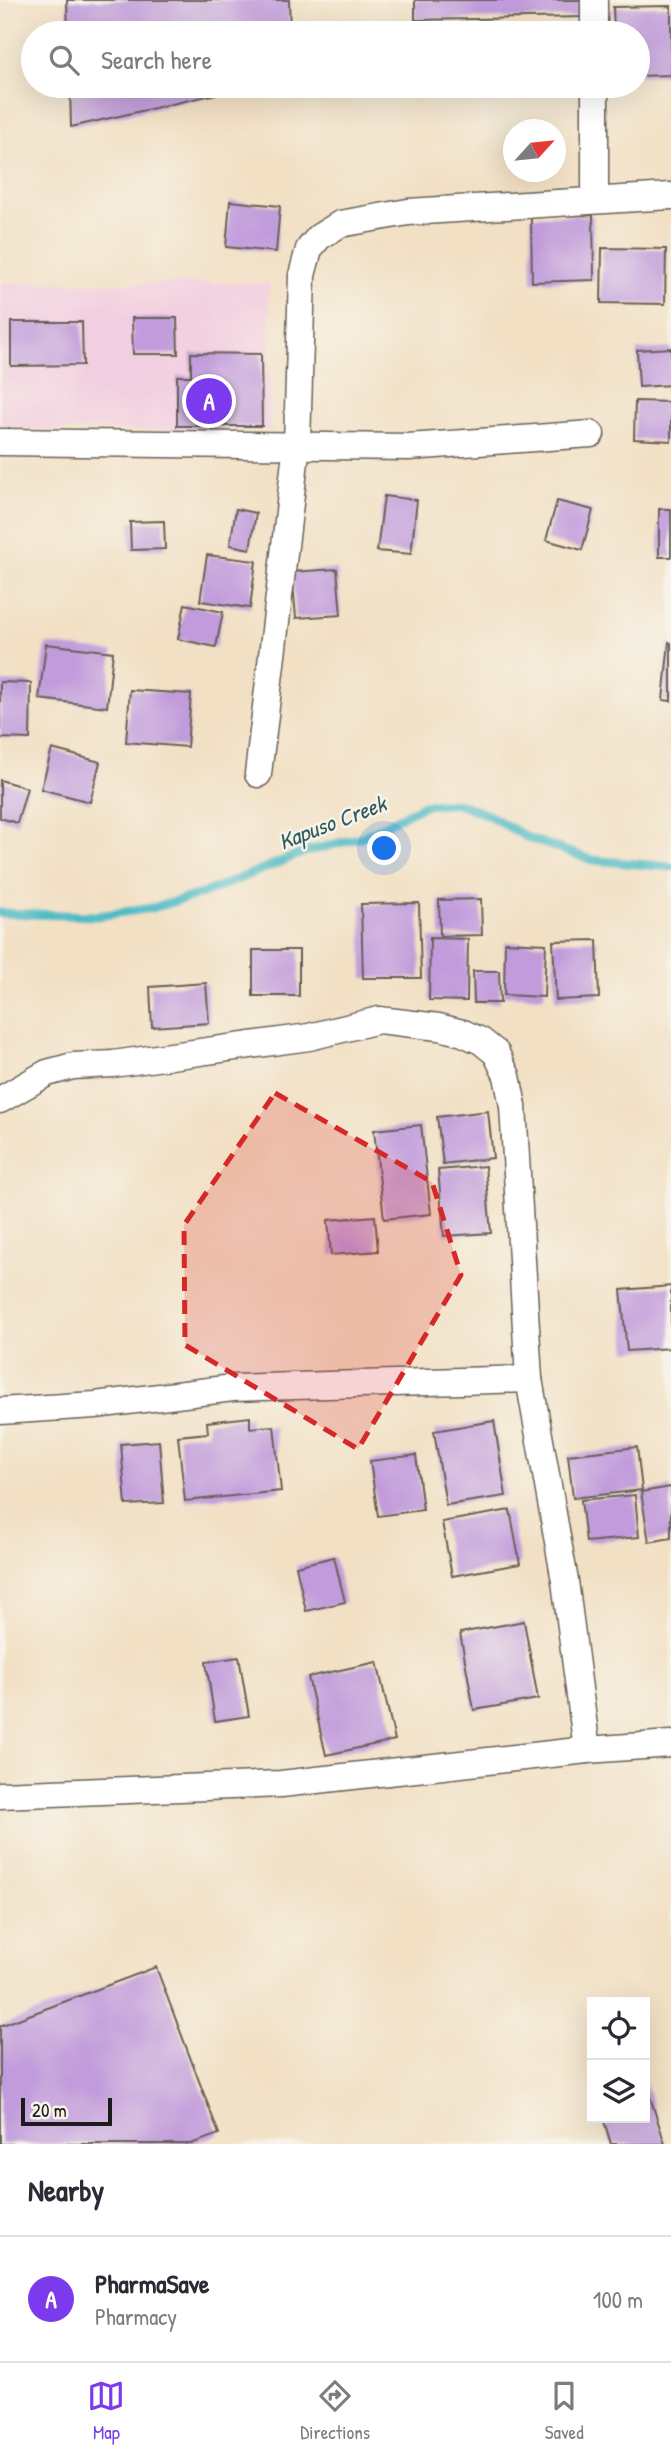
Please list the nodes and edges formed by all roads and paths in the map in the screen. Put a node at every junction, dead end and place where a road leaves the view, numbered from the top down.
1 (594, 0) edge
2 (594, 21) edge
3 (594, 98) edge
4 (671, 195) edge
5 (595, 199) junction
6 (592, 434) dead end
7 (0, 442) edge
8 (298, 444) junction
9 (258, 774) dead end
10 (0, 1100) edge
11 (529, 1379) junction
12 (0, 1411) edge
13 (671, 1744) edge
14 (587, 1749) junction
15 (0, 1795) edge

1 - 2 street
3 - 5 street
4 - 5 street
5 - 8 street
6 - 8 street
7 - 8 street
8 - 9 street
10 - 11 street
11 - 12 street
11 - 14 street
13 - 14 street
14 - 15 street

